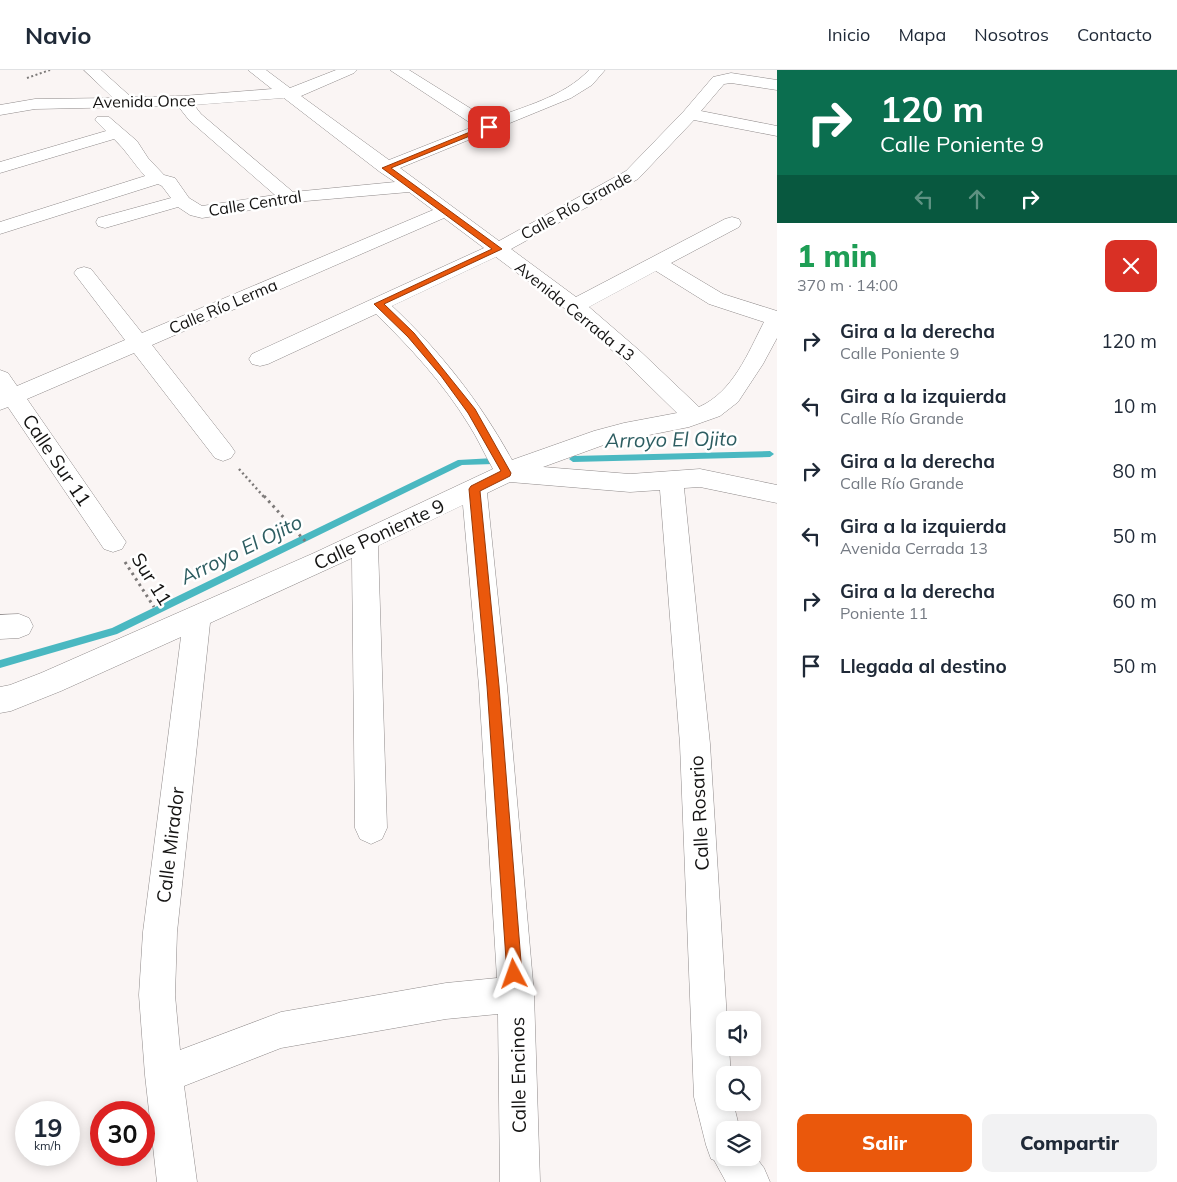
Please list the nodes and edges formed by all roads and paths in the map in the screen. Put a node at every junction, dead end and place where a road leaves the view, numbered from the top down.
1 (50, 70) edge
2 (92, 70) edge
3 (256, 70) edge
4 (349, 70) edge
5 (398, 70) edge
6 (597, 70) edge
7 (27, 78) dead end
8 (777, 85) edge
9 (288, 93) junction
10 (183, 101) junction
11 (100, 102) junction
12 (127, 102) junction
13 (0, 110) edge
14 (690, 114) junction
15 (489, 127) junction
16 (777, 131) edge
17 (117, 133) junction
18 (0, 168) edge
19 (386, 168) junction
20 (158, 179) junction
21 (411, 186) junction
22 (288, 197) junction
23 (182, 201) junction
24 (445, 211) junction
25 (105, 222) dead end
26 (732, 224) dead end
27 (0, 228) edge
28 (498, 249) junction
29 (656, 263) junction
30 (84, 273) dead end
31 (378, 304) junction
32 (575, 306) junction
33 (777, 319) edge
34 (139, 342) junction
35 (260, 359) dead end
36 (5, 392) edge
37 (696, 417) junction
38 (223, 452) joint
39 (506, 473) junction
40 (671, 480) junction
41 (474, 489) junction
42 (777, 494) edge
43 (366, 540) junction
44 (113, 542) joint
45 (323, 560) junction
46 (197, 616) junction
47 (168, 630) junction
48 (0, 700) edge
49 (371, 828) dead end
50 (516, 994) junction
51 (164, 1075) junction
52 (719, 1121) edge
53 (739, 1166) edge
54 (177, 1182) edge
55 (520, 1182) edge
56 (750, 1182) edge

1 - 7 path
2 - 12 street
3 - 9 street, Avenida Cerrada 13
4 - 9 street, Avenida Once
5 - 15 street
6 - 15 street
8 - 14 street, Calle Río Grande
9 - 10 street, Avenida Once
9 - 19 street, Avenida Cerrada 13
10 - 12 street, Avenida Once
10 - 22 street
11 - 12 street, Avenida Once
11 - 13 street, Avenida Once
11 - 17 street, Calle Central
14 - 16 street
14 - 28 street, Calle Río Grande
15 - 19 street
17 - 18 street
17 - 20 street, Calle Central
19 - 21 street, Avenida Cerrada 13
20 - 23 street, Calle Central
20 - 27 street
21 - 22 street, Calle Central
21 - 24 street, Avenida Cerrada 13
22 - 23 street, Calle Central
23 - 25 street
24 - 28 street, Avenida Cerrada 13
24 - 34 street, Calle Río Lerma
26 - 29 street
28 - 31 street, Calle Río Grande
28 - 32 street, Avenida Cerrada 13
29 - 32 street
29 - 33 street
30 - 34 street
31 - 35 street, Calle Río Grande
31 - 39 street
32 - 37 street, Avenida Cerrada 13
33 - 37 street, Calle Poniente 9
34 - 36 street, Calle Río Lerma
34 - 38 street
36 - 44 street, Calle Sur 11
37 - 39 street, Calle Poniente 9
38 - 45 path
39 - 40 street
39 - 41 street, Calle Poniente 9
40 - 42 street
40 - 52 street, Calle Rosario
41 - 43 street, Calle Poniente 9
41 - 50 street, Calle Encinos
43 - 45 street, Calle Poniente 9
43 - 49 street
44 - 47 path, Sur 11
45 - 46 street, Calle Poniente 9
46 - 47 street, Calle Poniente 9
46 - 51 street, Calle Mirador
47 - 48 street, Calle Poniente 9
50 - 51 street
50 - 55 street, Calle Encinos
51 - 54 street, Calle Mirador
53 - 56 street

